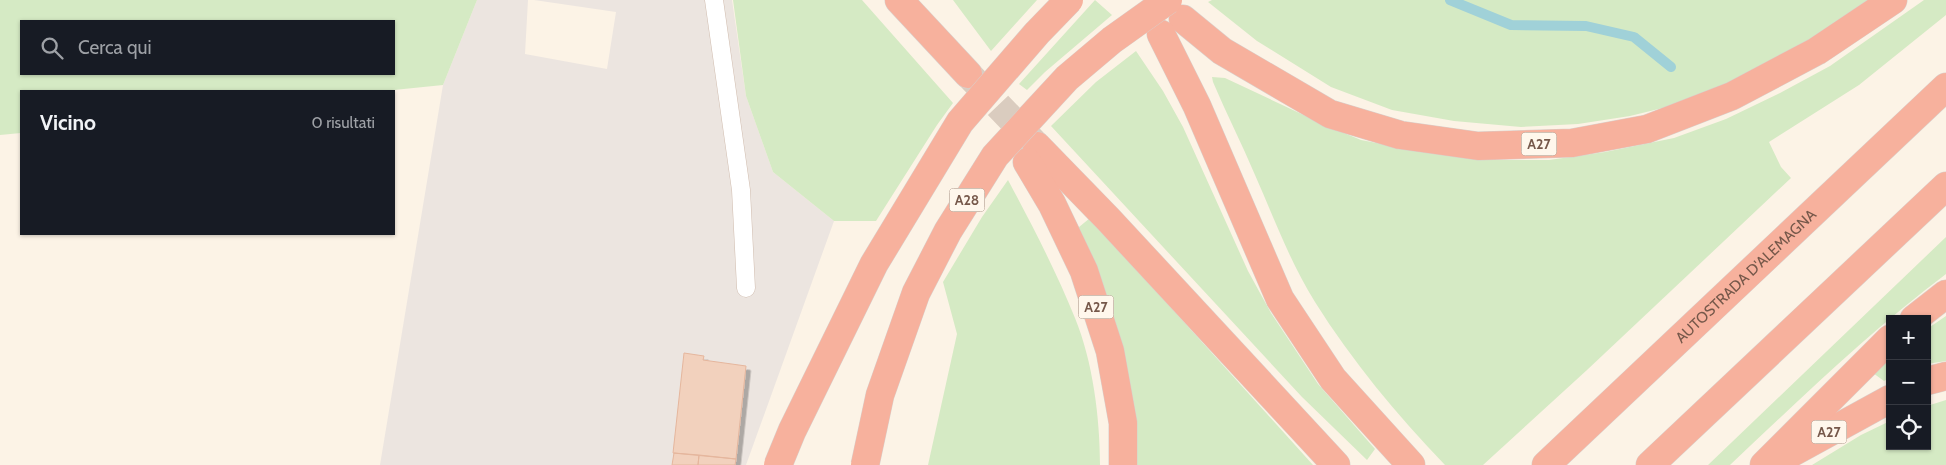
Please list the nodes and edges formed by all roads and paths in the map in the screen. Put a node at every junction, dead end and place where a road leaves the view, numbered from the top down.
1 (714, 0) edge
2 (899, 0) edge
3 (1069, 0) edge
4 (1893, 0) edge
5 (1176, 9) edge
6 (1161, 34) dead end
7 (968, 74) tunnel mouth
8 (1946, 87) edge
9 (1946, 186) edge
10 (746, 288) dead end
11 (1946, 294) edge
12 (1919, 315) edge
13 (1886, 343) edge
14 (1946, 376) edge
15 (1931, 380) edge
16 (1886, 401) edge
17 (1405, 458) edge
18 (778, 465) edge
19 (865, 465) edge
20 (1123, 465) edge
21 (1336, 465) edge
22 (1546, 465) edge
23 (1650, 465) edge
24 (1764, 465) edge
25 (1769, 465) edge

1 - 10 lane
2 - 7 highway
3 - 18 highway, bridge
4 - 5 highway, A27
5 - 19 highway, A28, bridge
6 - 17 highway
8 - 22 highway, AUTOSTRADA D'ALEMAGNA
9 - 23 highway
11 - 12 highway
13 - 24 highway, A27
14 - 15 highway
16 - 25 highway, A27
20 - 21 highway, A27

